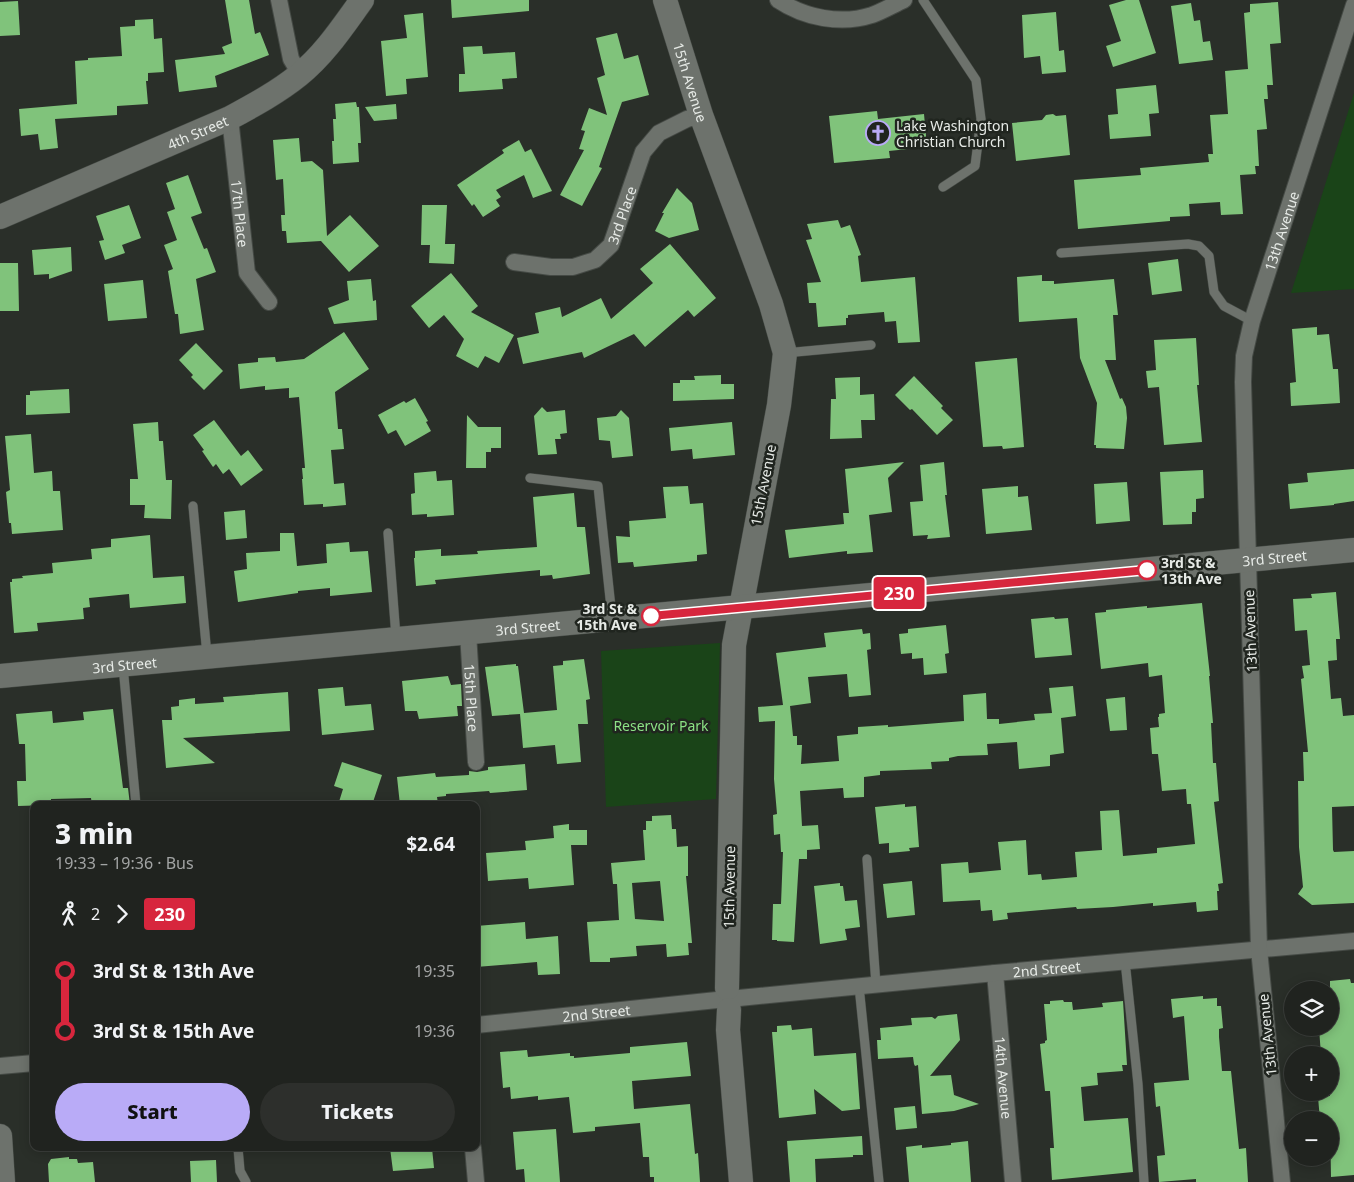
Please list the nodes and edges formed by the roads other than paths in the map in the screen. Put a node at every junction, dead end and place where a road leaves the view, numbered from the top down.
1 (278, 0) edge
2 (362, 0) edge
3 (665, 0) edge
4 (778, 0) edge
5 (904, 0) edge
6 (923, 0) edge
7 (1354, 5) edge
8 (300, 74) junction
9 (701, 115) junction
10 (230, 118) junction
11 (943, 187) dead end
12 (0, 217) edge
13 (1061, 253) dead end
14 (514, 262) dead end
15 (269, 302) dead end
16 (1252, 321) junction
17 (870, 345) dead end
18 (785, 354) junction
19 (530, 478) dead end
20 (194, 506) dead end
21 (388, 533) dead end
22 (1354, 550) edge
23 (1248, 560) junction
24 (740, 608) junction
25 (612, 620) junction
26 (468, 633) junction
27 (396, 640) junction
28 (207, 658) junction
29 (123, 665) junction
30 (0, 676) edge
31 (476, 762) dead end
32 (136, 801) edge
33 (867, 859) dead end
34 (1354, 941) edge
35 (1259, 949) junction
36 (1125, 961) junction
37 (995, 973) junction
38 (876, 984) junction
39 (859, 986) junction
40 (728, 999) junction
41 (480, 1025) edge
42 (30, 1063) edge
43 (0, 1066) edge
44 (0, 1136) edge
45 (238, 1151) edge
46 (473, 1151) edge
47 (3, 1182) edge
48 (246, 1182) edge
49 (476, 1182) edge
50 (742, 1182) edge
51 (879, 1182) edge
52 (1013, 1182) edge
53 (1144, 1182) edge
54 (1282, 1182) edge

1 - 8 street
2 - 8 street, 4th Street
3 - 9 street, 15th Avenue
4 - 5 street
6 - 11 lane
7 - 16 street, 13th Avenue
8 - 10 street, 4th Street
9 - 14 street, 3rd Place
9 - 18 street, 15th Avenue
10 - 12 street, 4th Street
10 - 15 street, 17th Place
13 - 16 lane
16 - 23 street, 13th Avenue
17 - 18 lane
18 - 24 street, 15th Avenue
19 - 25 lane
20 - 28 lane
21 - 27 lane
22 - 23 street, 3rd Street
23 - 24 street, 3rd Street
23 - 35 street, 13th Avenue
24 - 25 street, 3rd Street
24 - 40 street, 15th Avenue
25 - 26 street, 3rd Street
26 - 27 street, 3rd Street
26 - 31 street, 15th Place
27 - 28 street, 3rd Street
28 - 29 street, 3rd Street
29 - 30 street, 3rd Street
29 - 32 lane
33 - 38 lane
34 - 35 street, 2nd Street
35 - 36 street, 2nd Street
35 - 54 street, 13th Avenue
36 - 37 street, 2nd Street
36 - 53 lane
37 - 38 street, 2nd Street
37 - 52 street, 14th Avenue
38 - 39 street, 2nd Street
39 - 40 street, 2nd Street
39 - 51 lane
40 - 41 street, 2nd Street
40 - 50 street, 15th Avenue
42 - 43 street
44 - 47 street
45 - 48 lane
46 - 49 street

